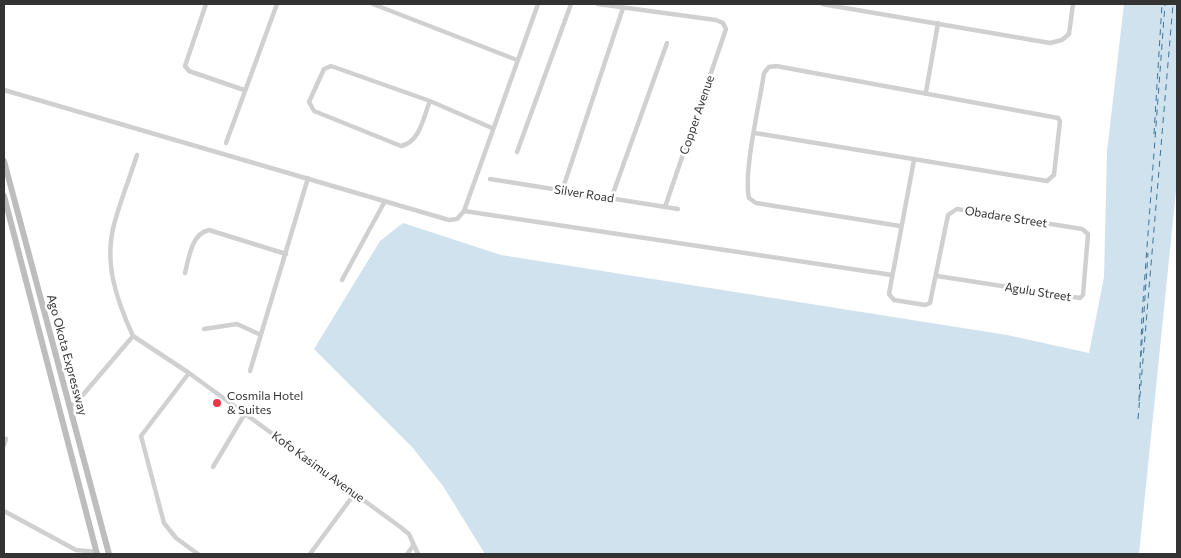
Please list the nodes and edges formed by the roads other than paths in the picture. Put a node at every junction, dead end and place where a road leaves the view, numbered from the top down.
1 (206, 4) edge
2 (277, 4) edge
3 (372, 4) edge
4 (538, 4) edge
5 (571, 4) edge
6 (598, 4) edge
7 (822, 4) edge
8 (1073, 4) edge
9 (623, 8) junction
10 (938, 23) junction
11 (667, 43) dead end
12 (517, 60) junction
13 (4, 90) edge
14 (244, 90) junction
15 (926, 92) junction
16 (430, 101) junction
17 (492, 128) junction
18 (755, 133) junction
19 (226, 143) dead end
20 (518, 152) dead end
21 (137, 155) dead end
22 (914, 160) junction
23 (4, 161) edge
24 (308, 178) junction
25 (490, 179) dead end
26 (562, 191) junction
27 (4, 196) edge
28 (611, 199) junction
29 (385, 201) junction
30 (665, 207) junction
31 (678, 209) dead end
32 (464, 211) junction
33 (900, 226) junction
34 (1089, 240) joint
35 (286, 254) junction
36 (185, 273) dead end
37 (892, 275) junction
38 (937, 276) junction
39 (342, 280) dead end
40 (204, 329) dead end
41 (261, 335) junction
42 (133, 336) junction
43 (250, 371) dead end
44 (189, 373) junction
45 (69, 406) junction
46 (244, 415) junction
47 (6, 439) dead end
48 (4, 445) edge
49 (213, 467) dead end
50 (356, 494) junction
51 (4, 511) edge
52 (413, 546) junction
53 (97, 553) edge
54 (109, 554) edge
55 (198, 554) edge
56 (310, 554) edge
57 (407, 554) edge
58 (418, 554) edge

1 - 14 street
2 - 14 street
3 - 12 street
4 - 12 street
5 - 20 street
6 - 9 street
7 - 10 street
8 - 10 street
9 - 26 street
9 - 30 street, Copper Avenue
10 - 15 street
11 - 28 street
12 - 17 street
13 - 24 street
14 - 19 street
15 - 18 street
15 - 22 street
16 - 16 street
16 - 17 street
17 - 32 street
18 - 22 street
18 - 33 street
21 - 42 street
22 - 33 street
23 - 45 main road, Ago Okota Expressway
24 - 29 street
24 - 35 street
25 - 26 street, Silver Road
26 - 28 street, Silver Road
27 - 53 main road, Ago Okota Expressway
28 - 30 street, Silver Road
29 - 32 street
29 - 39 street
30 - 31 street, Silver Road
32 - 37 street
33 - 37 street
34 - 38 street, Agulu Street
34 - 38 street, Obadare Street
35 - 36 street
35 - 41 street
37 - 38 street, Obadare Street
40 - 41 street
41 - 43 street
42 - 44 street, Kofo Kasimu Avenue
42 - 45 street
44 - 46 street, Kofo Kasimu Avenue
44 - 55 street
45 - 54 main road, Ago Okota Expressway
46 - 49 street
46 - 50 street, Kofo Kasimu Avenue
47 - 48 street
50 - 52 street, Kofo Kasimu Avenue
50 - 56 street
51 - 53 street
52 - 57 street
52 - 58 street, Kofo Kasimu Avenue

